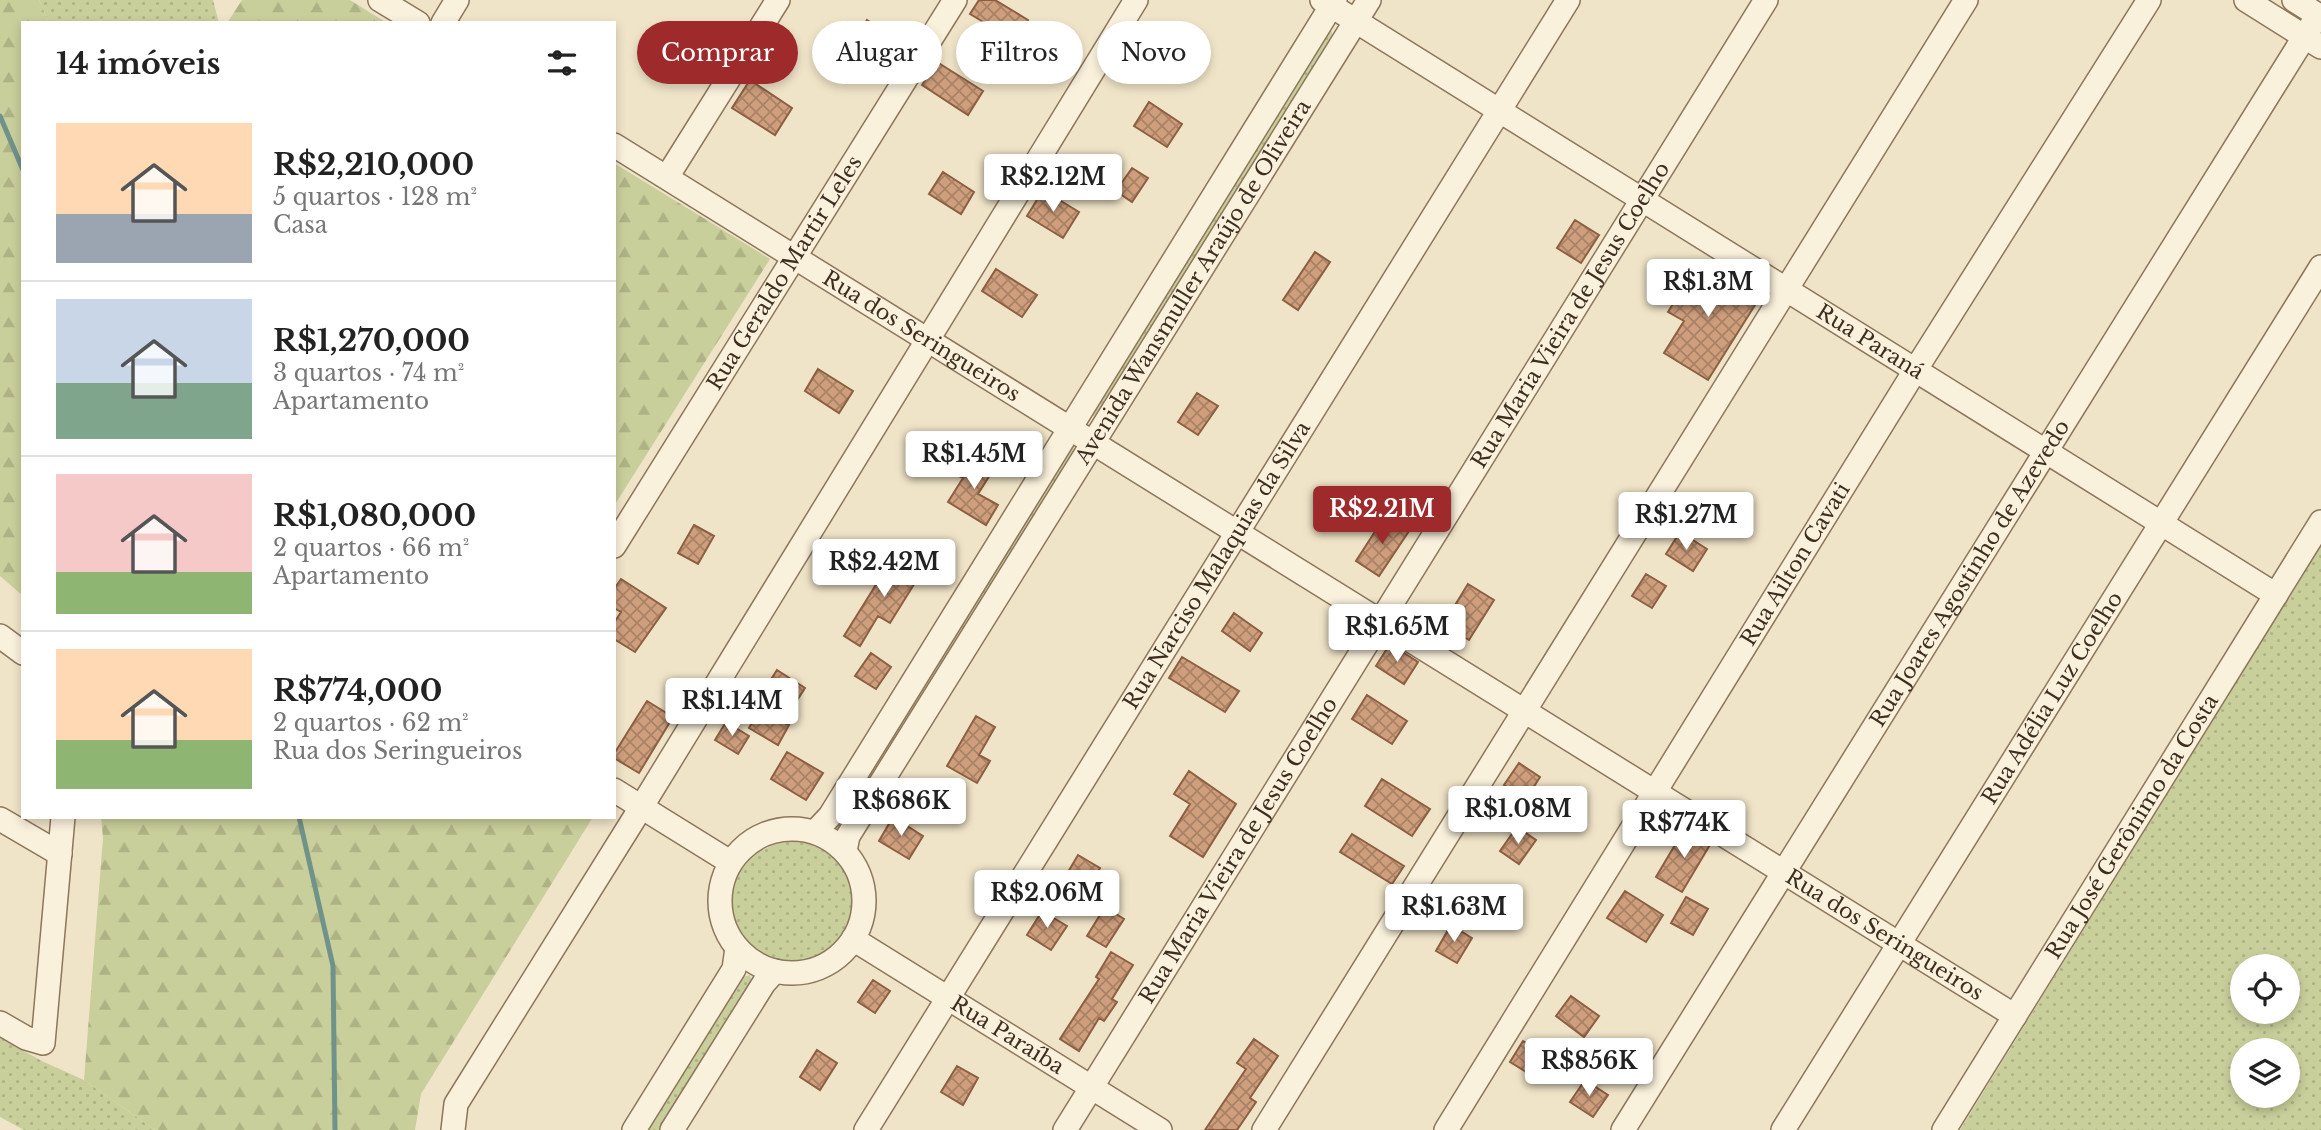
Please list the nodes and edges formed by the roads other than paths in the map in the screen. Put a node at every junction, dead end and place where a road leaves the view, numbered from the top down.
1 (380, 0) edge
2 (457, 0) edge
3 (778, 0) edge
4 (955, 0) edge
5 (1136, 0) edge
6 (1369, 0) edge
7 (1568, 0) edge
8 (1766, 0) edge
9 (1966, 0) edge
10 (2149, 0) edge
11 (2246, 0) edge
12 (2294, 0) edge
13 (1330, 2) edge
14 (2320, 16) edge
15 (415, 21) edge
16 (444, 21) edge
17 (1356, 21) junction
18 (2313, 42) edge
19 (1500, 110) junction
20 (616, 146) edge
21 (667, 177) junction
22 (1643, 199) junction
23 (795, 257) junction
24 (2321, 267) edge
25 (1786, 288) junction
26 (928, 339) junction
27 (1916, 369) junction
28 (1070, 428) junction
29 (1094, 443) junction
30 (2046, 450) junction
31 (2161, 522) junction
32 (2321, 522) edge
33 (1237, 531) junction
34 (616, 543) edge
35 (2276, 595) junction
36 (1380, 620) junction
37 (0, 636) edge
38 (21, 652) edge
39 (1525, 712) junction
40 (616, 791) edge
41 (1654, 792) junction
42 (642, 806) junction
43 (0, 819) edge
44 (63, 819) edge
45 (816, 832) junction
46 (845, 851) junction
47 (60, 854) junction
48 (730, 862) junction
49 (1784, 872) junction
50 (853, 939) junction
51 (1899, 942) junction
52 (737, 948) junction
53 (775, 971) junction
54 (948, 998) junction
55 (2015, 1016) junction
56 (0, 1023) edge
57 (1092, 1087) junction
58 (453, 1130) edge
59 (634, 1130) edge
60 (672, 1130) edge
61 (866, 1130) edge
62 (1065, 1130) edge
63 (1160, 1130) edge
64 (1264, 1130) edge
65 (1446, 1130) edge
66 (1623, 1130) edge
67 (1783, 1130) edge
68 (1944, 1130) edge

1 - 15 street
2 - 16 street
3 - 21 street
4 - 23 street, Rua Geraldo Martir Leles
5 - 26 street
6 - 17 street, Avenida Wansmuller Araújo de Oliveira
7 - 19 street, Rua Narciso Malaquias da Silva
8 - 22 street, Rua Maria Vieira de Jesus Coelho
9 - 25 street
10 - 27 street, Rua Ailton Cavati
11 - 18 street
12 - 14 street
13 - 17 street, Rua Paraná
13 - 28 street, Avenida Wansmuller Araújo de Oliveira
14 - 18 street, Rua Joares Agostinho de Azevedo
17 - 19 street, Rua Paraná
17 - 29 street, Avenida Wansmuller Araújo de Oliveira
18 - 30 street, Rua Joares Agostinho de Azevedo
19 - 22 street, Rua Paraná
19 - 33 street, Rua Narciso Malaquias da Silva
20 - 21 street, Rua dos Seringueiros
21 - 23 street, Rua dos Seringueiros
22 - 25 street, Rua Paraná
22 - 36 street, Rua Maria Vieira de Jesus Coelho
23 - 26 street, Rua dos Seringueiros
23 - 34 street, Rua Geraldo Martir Leles
24 - 31 street, Rua Adélia Luz Coelho
25 - 27 street, Rua Paraná
25 - 39 street
26 - 28 street, Rua dos Seringueiros
26 - 42 street
27 - 30 street, Rua Paraná
27 - 41 street, Rua Ailton Cavati
28 - 29 street, Rua dos Seringueiros
28 - 45 street, Avenida Wansmuller Araújo de Oliveira
29 - 33 street, Rua dos Seringueiros
29 - 46 street, Avenida Wansmuller Araújo de Oliveira
30 - 31 street, Rua Paraná
30 - 49 street, Rua Joares Agostinho de Azevedo
31 - 35 street, Rua Paraná
31 - 51 street, Rua Adélia Luz Coelho
32 - 35 street, Rua José Gerônimo da Costa
33 - 36 street, Rua dos Seringueiros
33 - 54 street, Rua Narciso Malaquias da Silva
35 - 55 street, Rua José Gerônimo da Costa
36 - 39 street, Rua dos Seringueiros
36 - 57 street, Rua Maria Vieira de Jesus Coelho
37 - 38 street
39 - 41 street, Rua dos Seringueiros
39 - 64 street
40 - 42 street
41 - 49 street, Rua dos Seringueiros
41 - 65 street, Rua Ailton Cavati
42 - 48 street
42 - 58 street
43 - 47 street
44 - 47 street
45 - 46 street
45 - 48 street
46 - 50 street
47 - 56 street
48 - 52 street
49 - 51 street, Rua dos Seringueiros
49 - 66 street, Rua Joares Agostinho de Azevedo
50 - 53 street
50 - 54 street, Rua Paraíba
51 - 55 street, Rua dos Seringueiros
51 - 67 street, Rua Adélia Luz Coelho
52 - 53 street
52 - 59 street
53 - 60 street
54 - 57 street, Rua Paraíba
54 - 61 street, Rua Narciso Malaquias da Silva
55 - 68 street, Rua José Gerônimo da Costa
57 - 62 street, Rua Maria Vieira de Jesus Coelho
57 - 63 street, Rua Paraíba

